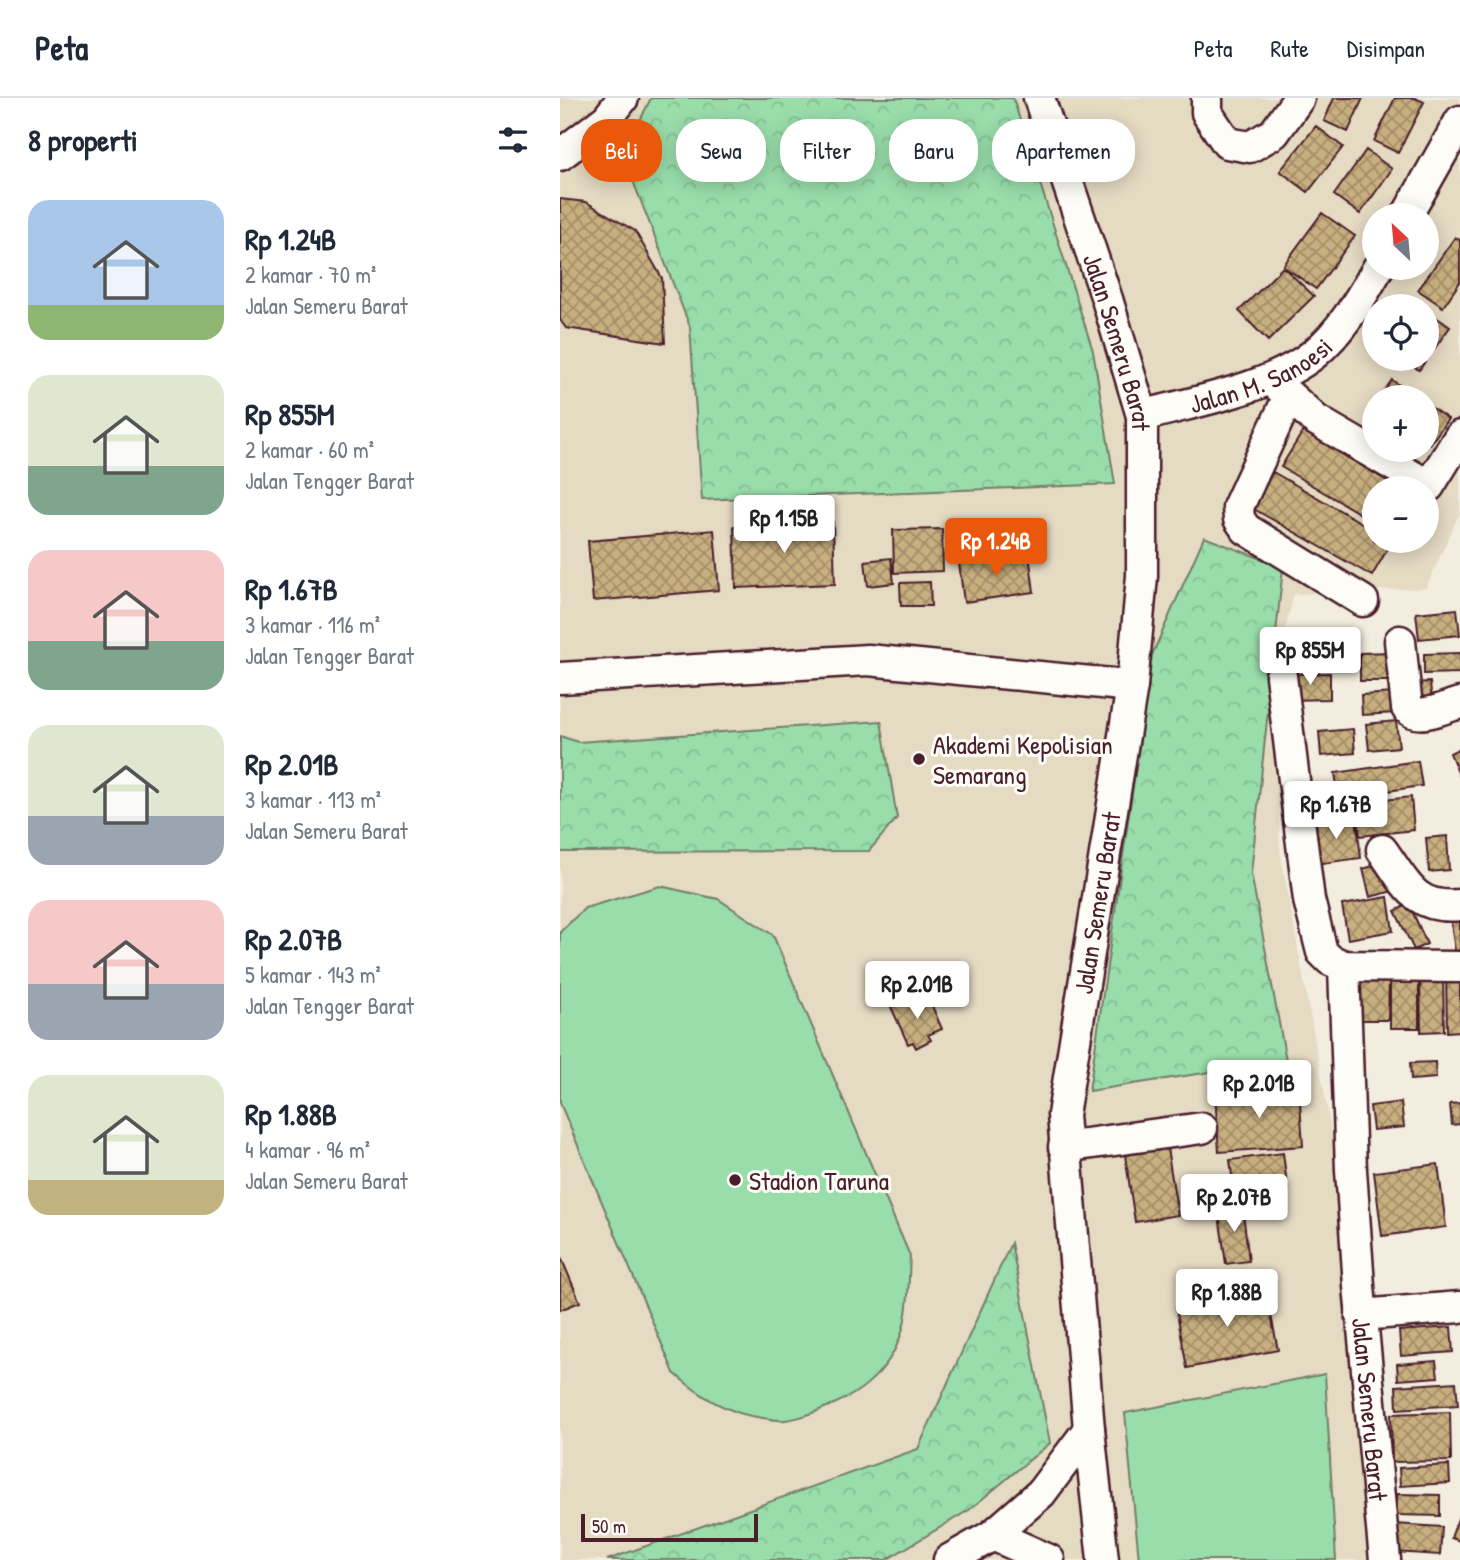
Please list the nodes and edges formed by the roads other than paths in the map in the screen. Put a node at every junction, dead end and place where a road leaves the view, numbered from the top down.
1 (623, 98) edge
2 (1039, 98) edge
3 (1207, 98) edge
4 (1299, 98) edge
5 (1460, 121) edge
6 (560, 155) edge
7 (1414, 203) edge
8 (1371, 280) edge
9 (1280, 388) junction
10 (1142, 416) junction
11 (1460, 436) edge
12 (1363, 601) dead end
13 (1400, 641) dead end
14 (1281, 676) dead end
15 (560, 678) edge
16 (1132, 686) junction
17 (1460, 704) edge
18 (1382, 850) dead end
19 (1460, 905) edge
20 (1343, 966) junction
21 (1460, 967) edge
22 (1202, 1128) dead end
23 (1064, 1147) junction
24 (1460, 1307) edge
25 (1361, 1315) junction
26 (1089, 1429) junction
27 (993, 1535) junction
28 (949, 1560) edge
29 (1049, 1560) edge
30 (1103, 1560) edge
31 (1385, 1560) edge

1 - 6 street
2 - 10 street, Jalan Semeru Barat
3 - 4 street
5 - 7 street
8 - 9 street, Jalan M. Sanoesi
9 - 10 street, Jalan M. Sanoesi
9 - 11 street
9 - 12 street
10 - 16 street, Jalan Semeru Barat
13 - 17 street
14 - 20 street
15 - 16 street
16 - 23 street, Jalan Semeru Barat
18 - 19 street
20 - 21 street
20 - 25 street
22 - 23 street
23 - 26 street, Jalan Semeru Barat
24 - 25 street, Jalan Semeru Barat
25 - 31 street, Jalan Semeru Barat
26 - 27 street
26 - 30 street, Jalan Semeru Barat
27 - 28 street
27 - 29 street

